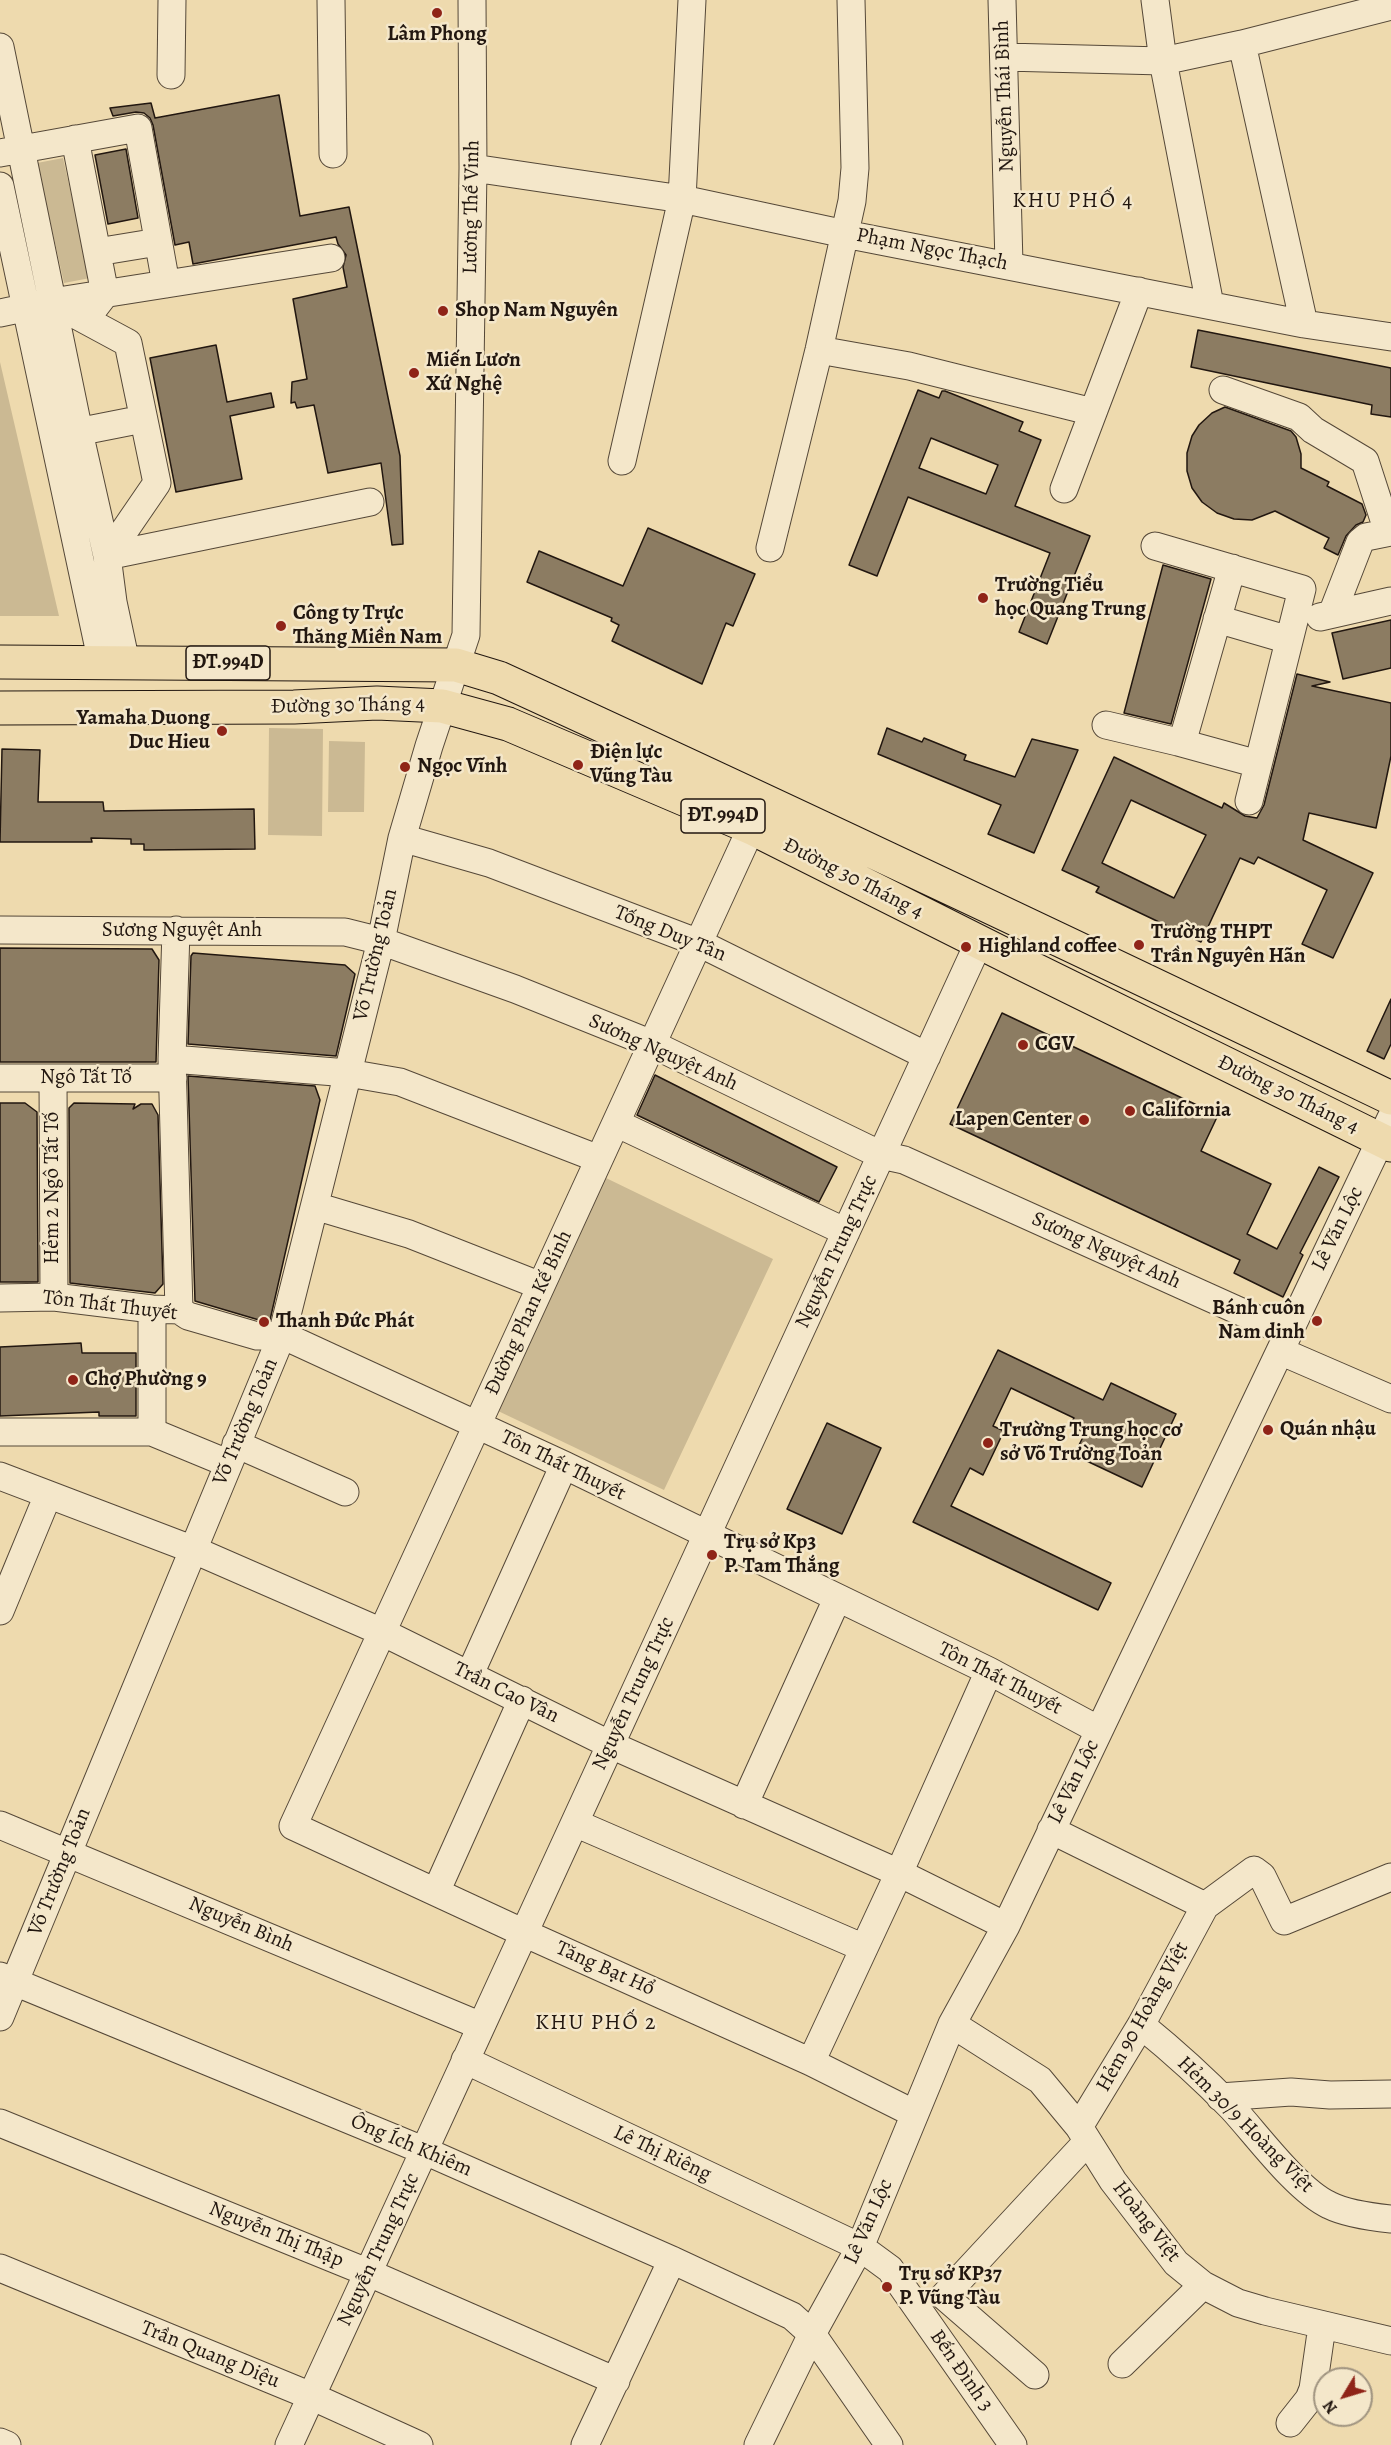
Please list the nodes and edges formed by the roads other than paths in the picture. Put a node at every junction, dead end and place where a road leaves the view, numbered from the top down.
1 (172, 0) edge
2 (330, 0) edge
3 (472, 0) edge
4 (692, 0) edge
5 (851, 0) edge
6 (1002, 0) edge
7 (1155, 0) edge
8 (1391, 6) edge
9 (1242, 44) junction
10 (0, 47) edge
11 (1004, 57) junction
12 (1163, 61) junction
13 (171, 75) dead end
14 (75, 139) junction
15 (10, 151) edge
16 (333, 154) dead end
17 (473, 168) junction
18 (0, 186) edge
19 (682, 199) junction
20 (845, 234) junction
21 (158, 242) junction
22 (97, 252) junction
23 (331, 258) dead end
24 (1010, 264) junction
25 (166, 284) junction
26 (1138, 291) junction
27 (105, 294) junction
28 (52, 302) junction
29 (1210, 305) junction
30 (13, 311) edge
31 (85, 320) junction
32 (1304, 324) junction
33 (1391, 337) edge
34 (819, 350) junction
35 (1223, 390) dead end
36 (1093, 412) junction
37 (143, 419) junction
38 (66, 434) junction
39 (622, 461) dead end
40 (1064, 489) dead end
41 (370, 502) dead end
42 (1389, 532) edge
43 (1155, 546) dead end
44 (770, 548) dead end
45 (107, 556) junction
46 (1232, 568) junction
47 (1391, 601) edge
48 (1332, 614) junction
49 (1217, 619) junction
50 (1291, 631) junction
51 (0, 662) edge
52 (114, 663) junction
53 (456, 665) junction
54 (442, 706) junction
55 (0, 708) edge
56 (1106, 725) dead end
57 (1182, 743) junction
58 (1258, 764) junction
59 (1248, 801) dead end
60 (758, 814) junction
61 (402, 838) junction
62 (0, 930) edge
63 (176, 930) junction
64 (381, 941) junction
65 (979, 942) junction
66 (699, 943) junction
67 (1204, 1009) junction
68 (652, 1044) junction
69 (1186, 1045) junction
70 (927, 1056) junction
71 (172, 1068) junction
72 (348, 1073) junction
73 (0, 1078) edge
74 (53, 1079) junction
75 (1391, 1098) edge
76 (616, 1123) junction
77 (1387, 1134) edge
78 (881, 1155) junction
79 (599, 1159) junction
80 (315, 1206) junction
81 (846, 1232) junction
82 (541, 1286) junction
83 (54, 1297) junction
84 (0, 1298) edge
85 (152, 1309) junction
86 (179, 1310) junction
87 (282, 1335) junction
88 (1284, 1342) junction
89 (1391, 1398) edge
90 (477, 1425) junction
91 (0, 1432) edge
92 (152, 1432) junction
93 (232, 1454) junction
94 (564, 1465) junction
95 (0, 1476) edge
96 (345, 1492) dead end
97 (48, 1495) junction
98 (706, 1536) junction
99 (194, 1550) junction
100 (837, 1599) junction
101 (0, 1611) edge
102 (382, 1632) junction
103 (989, 1671) junction
104 (470, 1674) junction
105 (522, 1700) junction
106 (1099, 1730) junction
107 (611, 1745) junction
108 (744, 1805) junction
109 (575, 1823) junction
110 (0, 1825) edge
111 (293, 1826) joint
112 (1051, 1830) junction
113 (67, 1852) junction
114 (899, 1873) junction
115 (1391, 1878) edge
116 (436, 1892) junction
117 (1205, 1906) junction
118 (1006, 1926) junction
119 (524, 1933) junction
120 (864, 1948) junction
121 (8, 1979) edge
122 (0, 2017) edge
123 (952, 2024) junction
124 (1141, 2025) junction
125 (482, 2026) junction
126 (465, 2060) junction
127 (811, 2062) junction
128 (1391, 2094) edge
129 (1221, 2097) junction
130 (915, 2114) junction
131 (0, 2123) edge
132 (1083, 2135) junction
133 (425, 2151) junction
134 (1391, 2219) edge
135 (860, 2247) junction
136 (672, 2260) junction
137 (0, 2268) edge
138 (369, 2273) junction
139 (1203, 2285) junction
140 (1322, 2326) junction
141 (812, 2334) junction
142 (1391, 2341) edge
143 (1122, 2364) dead end
144 (1035, 2375) dead end
145 (616, 2381) junction
146 (311, 2396) junction
147 (1290, 2423) dead end
148 (0, 2442) edge
149 (7, 2445) edge
150 (289, 2445) edge
151 (419, 2445) edge
152 (585, 2445) edge
153 (758, 2445) edge
154 (889, 2445) edge
155 (1013, 2445) edge

1 - 13 street
2 - 16 street
3 - 17 street, Lương Thế Vinh
4 - 19 street
5 - 20 street
6 - 11 street, Nguyễn Thái Bình
7 - 12 street
8 - 9 street
9 - 12 street
9 - 32 street
10 - 15 street
11 - 12 street
11 - 24 street, Nguyễn Thái Bình
12 - 29 street
14 - 15 street
14 - 21 street
14 - 22 street
15 - 28 street
17 - 19 street, Phạm Ngọc Thạch
17 - 53 street, Lương Thế Vinh
18 - 30 street
19 - 20 street, Phạm Ngọc Thạch
19 - 39 street
20 - 24 street, Phạm Ngọc Thạch
20 - 34 street
21 - 22 street
21 - 25 street
22 - 27 street
23 - 25 street
24 - 26 street, Phạm Ngọc Thạch
25 - 27 street
26 - 29 street, Phạm Ngọc Thạch
26 - 36 street
27 - 28 street
27 - 31 street
28 - 30 street
28 - 31 street
28 - 38 street
29 - 32 street, Phạm Ngọc Thạch
30 - 38 street
31 - 37 street
32 - 33 street, Phạm Ngọc Thạch
34 - 36 street
34 - 44 street
35 - 42 street
36 - 40 street
37 - 38 street
37 - 45 street
38 - 45 street
38 - 52 street
41 - 45 street
42 - 48 street
43 - 46 street
45 - 52 street
46 - 49 street
46 - 50 street
47 - 48 street
48 - 50 street
49 - 50 street
49 - 57 street
50 - 58 street
51 - 52 main road, Đường 30 Tháng 4 / ĐT.994D
52 - 53 main road, Đường 30 Tháng 4 / ĐT.994D
53 - 54 street, Võ Trường Toản
53 - 60 main road, Đường 30 Tháng 4 / ĐT.994D
54 - 55 main road, Đường 30 Tháng 4 / ĐT.994D
54 - 60 main road, Đường 30 Tháng 4 / ĐT.994D
54 - 61 street, Võ Trường Toản
56 - 57 street
57 - 58 street
58 - 59 street
60 - 65 main road, Đường 30 Tháng 4 / ĐT.994D
60 - 66 street, Đường Phan Kế Bính
60 - 67 main road, Đường 30 Tháng 4 / ĐT.994D
61 - 64 street, Võ Trường Toản
61 - 66 street, Tống Duy Tân
62 - 63 street, Sương Nguyệt Anh
63 - 64 street, Sương Nguyệt Anh
63 - 71 street
64 - 68 street, Sương Nguyệt Anh
64 - 72 street, Võ Trường Toản
65 - 69 main road, Đường 30 Tháng 4 / ĐT.994D
65 - 70 street, Nguyễn Trung Trực
66 - 68 street, Đường Phan Kế Bính
66 - 70 street, Tống Duy Tân
67 - 69 main road
67 - 75 main road, Đường 30 Tháng 4 / ĐT.994D
68 - 76 street, Đường Phan Kế Bính
68 - 78 street, Sương Nguyệt Anh
69 - 77 main road, Đường 30 Tháng 4 / ĐT.994D
70 - 78 street, Nguyễn Trung Trực
71 - 72 street, Ngô Tất Tố
71 - 74 street, Ngô Tất Tố
71 - 86 street
72 - 79 street, Ngô Tất Tố
72 - 80 street, Võ Trường Toản
73 - 74 street, Ngô Tất Tố
74 - 83 street, Hẻm 2 Ngô Tất Tố
76 - 79 street, Đường Phan Kế Bính
76 - 81 street
77 - 88 street, Lê Văn Lộc
78 - 81 street, Nguyễn Trung Trực
78 - 88 street, Sương Nguyệt Anh
79 - 82 street, Đường Phan Kế Bính
80 - 82 street
80 - 87 street, Võ Trường Toản
81 - 98 street, Nguyễn Trung Trực
82 - 90 street, Đường Phan Kế Bính
83 - 84 street, Tôn Thất Thuyết
83 - 85 street, Tôn Thất Thuyết
85 - 86 street, Tôn Thất Thuyết
85 - 92 street
86 - 87 street, Tôn Thất Thuyết
87 - 90 street, Tôn Thất Thuyết
87 - 93 street, Võ Trường Toản
88 - 89 street, Sương Nguyệt Anh
88 - 106 street, Lê Văn Lộc
90 - 94 street, Tôn Thất Thuyết
90 - 102 street, Đường Phan Kế Bính
91 - 92 street
92 - 93 street
93 - 96 street
93 - 99 street, Võ Trường Toản
94 - 98 street, Tôn Thất Thuyết
94 - 104 street
95 - 97 street, Trần Cao Vân
97 - 99 street, Trần Cao Vân
97 - 101 street
98 - 100 street, Tôn Thất Thuyết
98 - 107 street, Nguyễn Trung Trực
99 - 102 street, Trần Cao Vân
99 - 113 street, Võ Trường Toản
100 - 103 street, Tôn Thất Thuyết
100 - 108 street
102 - 104 street, Trần Cao Vân
102 - 111 street, Đường Phan Kế Bính
103 - 106 street, Tôn Thất Thuyết
103 - 114 street
104 - 105 street, Trần Cao Vân
105 - 107 street, Trần Cao Vân
105 - 116 street
106 - 112 street, Lê Văn Lộc
107 - 108 street, Trần Cao Vân
107 - 109 street, Nguyễn Trung Trực
108 - 114 street, Trần Cao Vân
109 - 119 street, Nguyễn Trung Trực
109 - 120 street
110 - 113 street, Nguyễn Bình
111 - 116 street, Tăng Bạt Hổ
112 - 117 street
112 - 118 street, Lê Văn Lộc
113 - 121 street, Võ Trường Toản
113 - 125 street, Nguyễn Bình
114 - 118 street, Trần Cao Vân
114 - 120 street
115 - 117 street
116 - 119 street, Tăng Bạt Hổ
117 - 124 street, Hẻm 90 Hoàng Việt
118 - 123 street, Lê Văn Lộc
119 - 125 street, Nguyễn Trung Trực
119 - 127 street, Tăng Bạt Hổ
120 - 127 street
121 - 122 street, Võ Trường Toản
121 - 133 street, Ông Ích Khiêm
123 - 130 street, Lê Văn Lộc
123 - 132 street, Hoàng Việt
124 - 129 street, Hẻm 30/9 Hoàng Việt
124 - 132 street, Hẻm 90 Hoàng Việt
125 - 126 street, Nguyễn Trung Trực
126 - 133 street, Nguyễn Trung Trực
126 - 135 street, Lê Thị Riêng
127 - 130 street, Tăng Bạt Hổ
128 - 129 street
129 - 134 street, Hẻm 30/9 Hoàng Việt
130 - 135 street, Lê Văn Lộc
131 - 138 street, Nguyễn Thị Thập
132 - 139 street, Hoàng Việt
132 - 144 street, Hẻm 90 Hoàng Việt
133 - 136 street, Ông Ích Khiêm
133 - 138 street, Nguyễn Trung Trực
135 - 141 street, Lê Văn Lộc
135 - 155 street, Bến Đình 3
136 - 141 street, Ông Ích Khiêm
136 - 145 street
137 - 146 street, Trần Quang Diệu
138 - 145 street, Nguyễn Thị Thập
138 - 146 street, Nguyễn Trung Trực
139 - 140 street, Hoàng Việt
139 - 143 street
140 - 142 street, Hoàng Việt
140 - 147 street
141 - 153 street, Lê Văn Lộc
141 - 154 street, Ông Ích Khiêm
145 - 152 street
146 - 150 street, Nguyễn Trung Trực
146 - 151 street, Trần Quang Diệu
148 - 149 street

